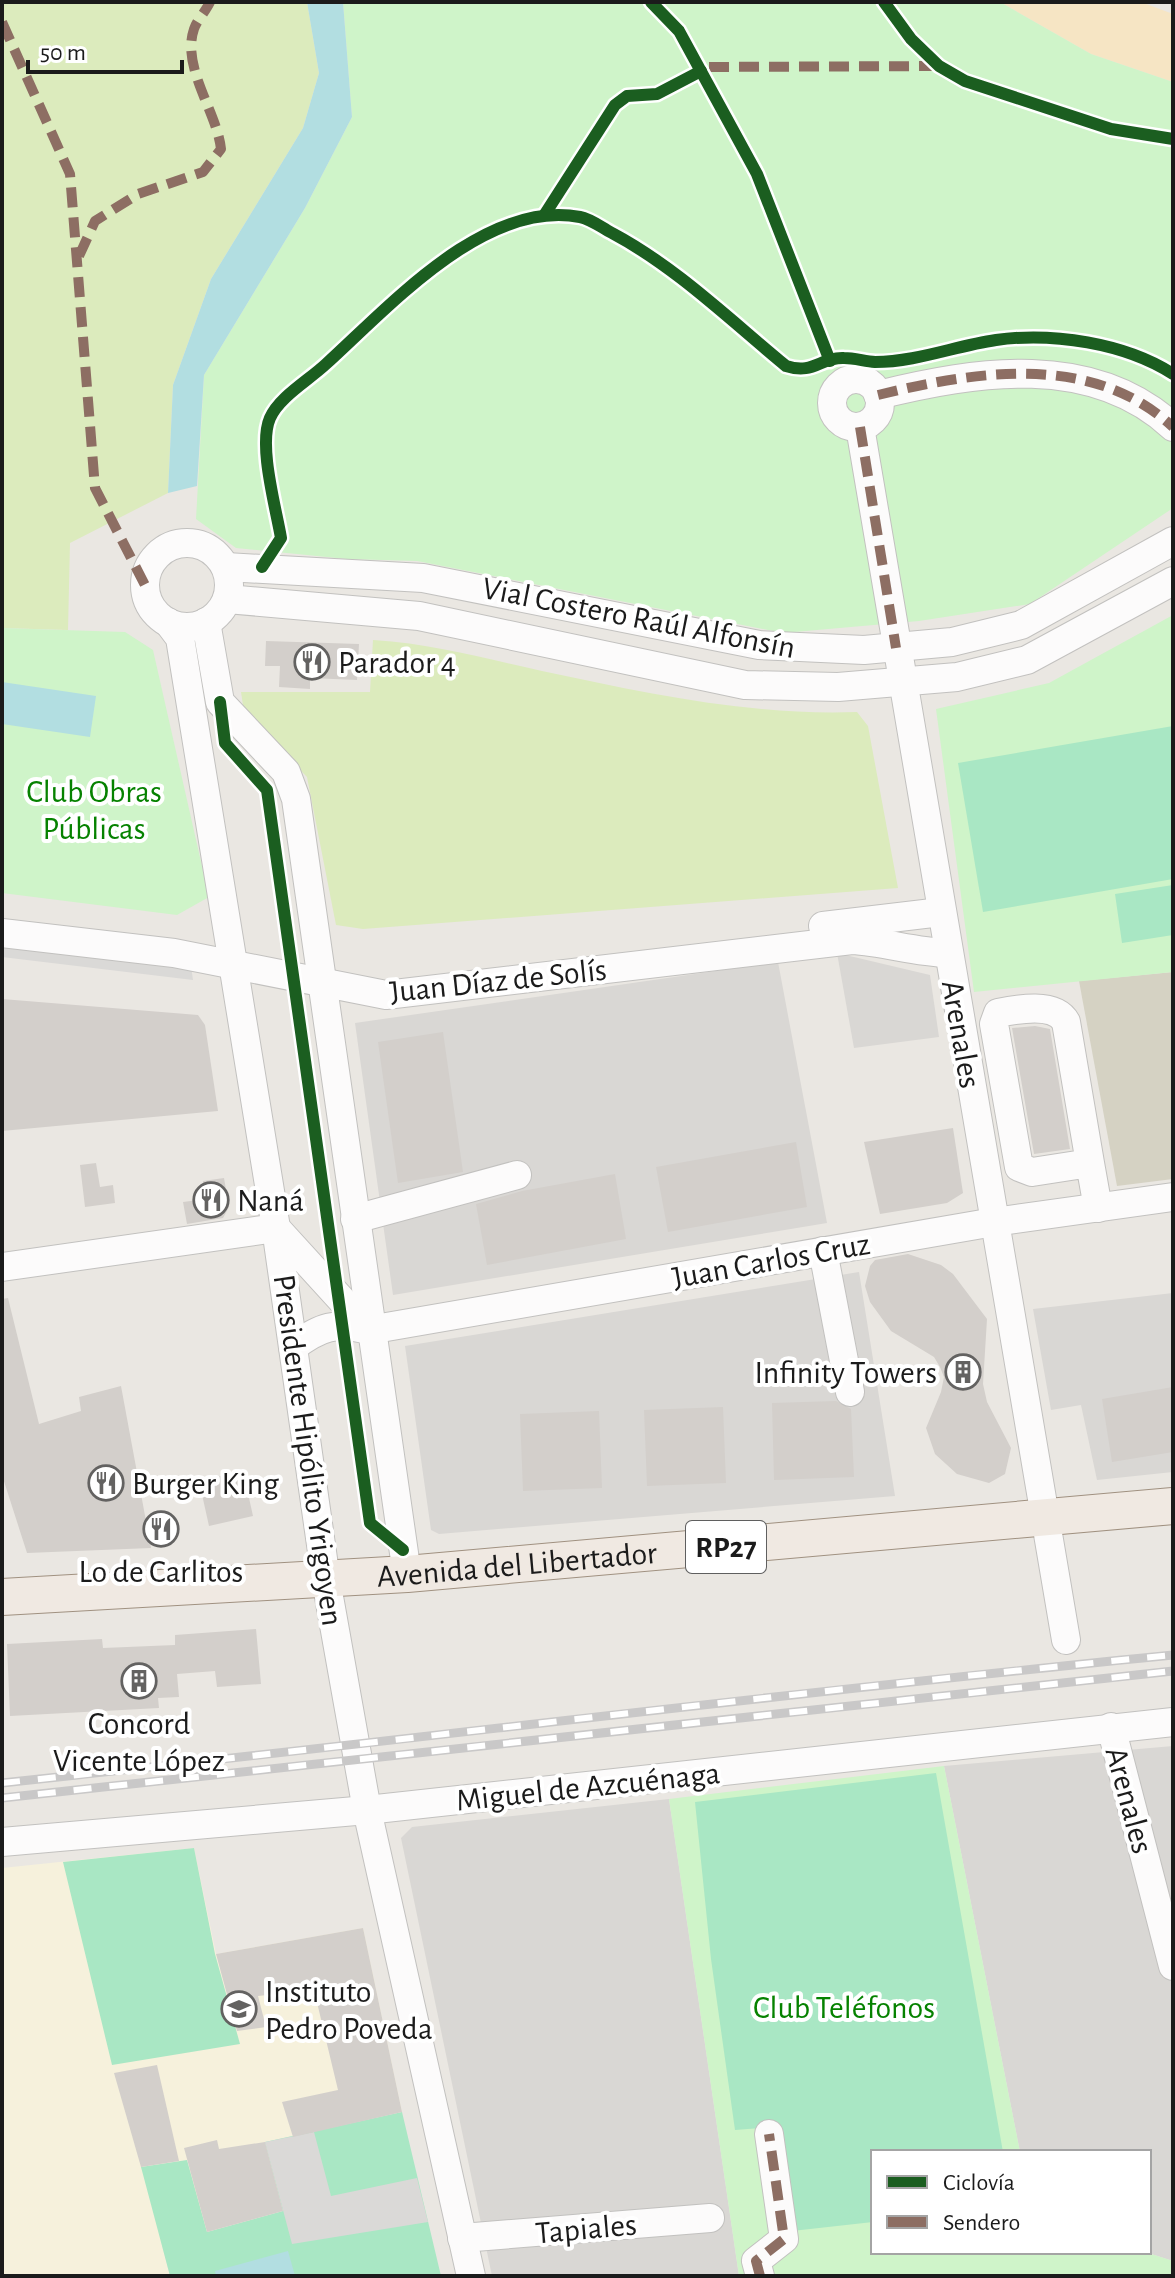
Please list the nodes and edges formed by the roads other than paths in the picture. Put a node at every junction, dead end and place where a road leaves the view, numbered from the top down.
1 (878, 395) junction
2 (860, 427) junction
3 (1173, 427) edge
4 (1173, 541) edge
5 (226, 567) junction
6 (1173, 581) edge
7 (227, 599) junction
8 (168, 622) junction
9 (206, 622) junction
10 (896, 648) junction
11 (902, 684) junction
12 (941, 912) junction
13 (2, 919) edge
14 (2, 933) edge
15 (948, 953) junction
16 (230, 957) junction
17 (323, 976) junction
18 (996, 1038) junction
19 (963, 1043) junction
20 (1017, 1157) junction
21 (984, 1162) junction
22 (1090, 1163) junction
23 (517, 1175) dead end
24 (1173, 1197) edge
25 (1098, 1208) junction
26 (355, 1219) junction
27 (994, 1222) junction
28 (276, 1228) junction
29 (823, 1251) junction
30 (2, 1267) edge
31 (369, 1330) junction
32 (293, 1347) junction
33 (850, 1392) dead end
34 (1173, 1506) edge
35 (1046, 1520) junction
36 (407, 1574) junction
37 (326, 1580) junction
38 (3, 1593) edge
39 (1066, 1640) dead end
40 (1173, 1722) edge
41 (1111, 1727) junction
42 (367, 1810) junction
43 (2, 1842) edge
44 (1173, 1966) edge
45 (769, 2134) dead end
46 (710, 2218) dead end
47 (462, 2238) junction
48 (471, 2276) edge
49 (760, 2276) edge

1 - 2 street
1 - 2 street
1 - 3 street
2 - 10 street, Arenales
4 - 10 street, Vial Costero Raúl Alfonsín
5 - 7 street
5 - 8 street
5 - 10 street, Vial Costero Raúl Alfonsín
6 - 11 street, Vial Costero Raúl Alfonsín
7 - 9 street
7 - 11 street, Vial Costero Raúl Alfonsín
8 - 9 street
8 - 16 street, Presidente Hipólito Yrigoyen
9 - 17 street
10 - 11 street, Arenales
11 - 12 street, Arenales
12 - 15 street, Arenales
12 - 17 street, Juan Díaz de Solís
13 - 16 street, Juan Díaz de Solís
14 - 16 street, Juan Díaz de Solís
15 - 17 street, Juan Díaz de Solís
15 - 19 street, Arenales
16 - 17 street, Juan Díaz de Solís
16 - 28 street, Presidente Hipólito Yrigoyen
17 - 26 street
18 - 19 street
18 - 20 street
18 - 22 street
19 - 21 street, Arenales
20 - 21 street
20 - 22 street
21 - 27 street, Arenales
22 - 25 street
23 - 26 street
24 - 25 street, Juan Carlos Cruz
25 - 27 street, Juan Carlos Cruz
26 - 31 street
27 - 29 street, Juan Carlos Cruz
27 - 35 street, Arenales
28 - 30 street
28 - 31 street
28 - 32 street, Presidente Hipólito Yrigoyen
29 - 31 street, Juan Carlos Cruz
29 - 33 street
31 - 32 street, Juan Carlos Cruz
31 - 36 street
32 - 37 street, Presidente Hipólito Yrigoyen
34 - 35 main road, Avenida del Libertador / RP27
35 - 36 main road, Avenida del Libertador / RP27
35 - 39 street, Arenales
36 - 37 main road, Avenida del Libertador / RP27
37 - 38 main road, Avenida del Libertador / RP27
37 - 42 street, Presidente Hipólito Yrigoyen
40 - 41 street, Miguel de Azcuénaga
41 - 42 street, Miguel de Azcuénaga
41 - 44 street, Arenales
42 - 43 street, Miguel de Azcuénaga
42 - 47 street, Presidente Hipólito Yrigoyen
45 - 49 street
46 - 47 street, Tapiales
47 - 48 street, Presidente Hipólito Yrigoyen

